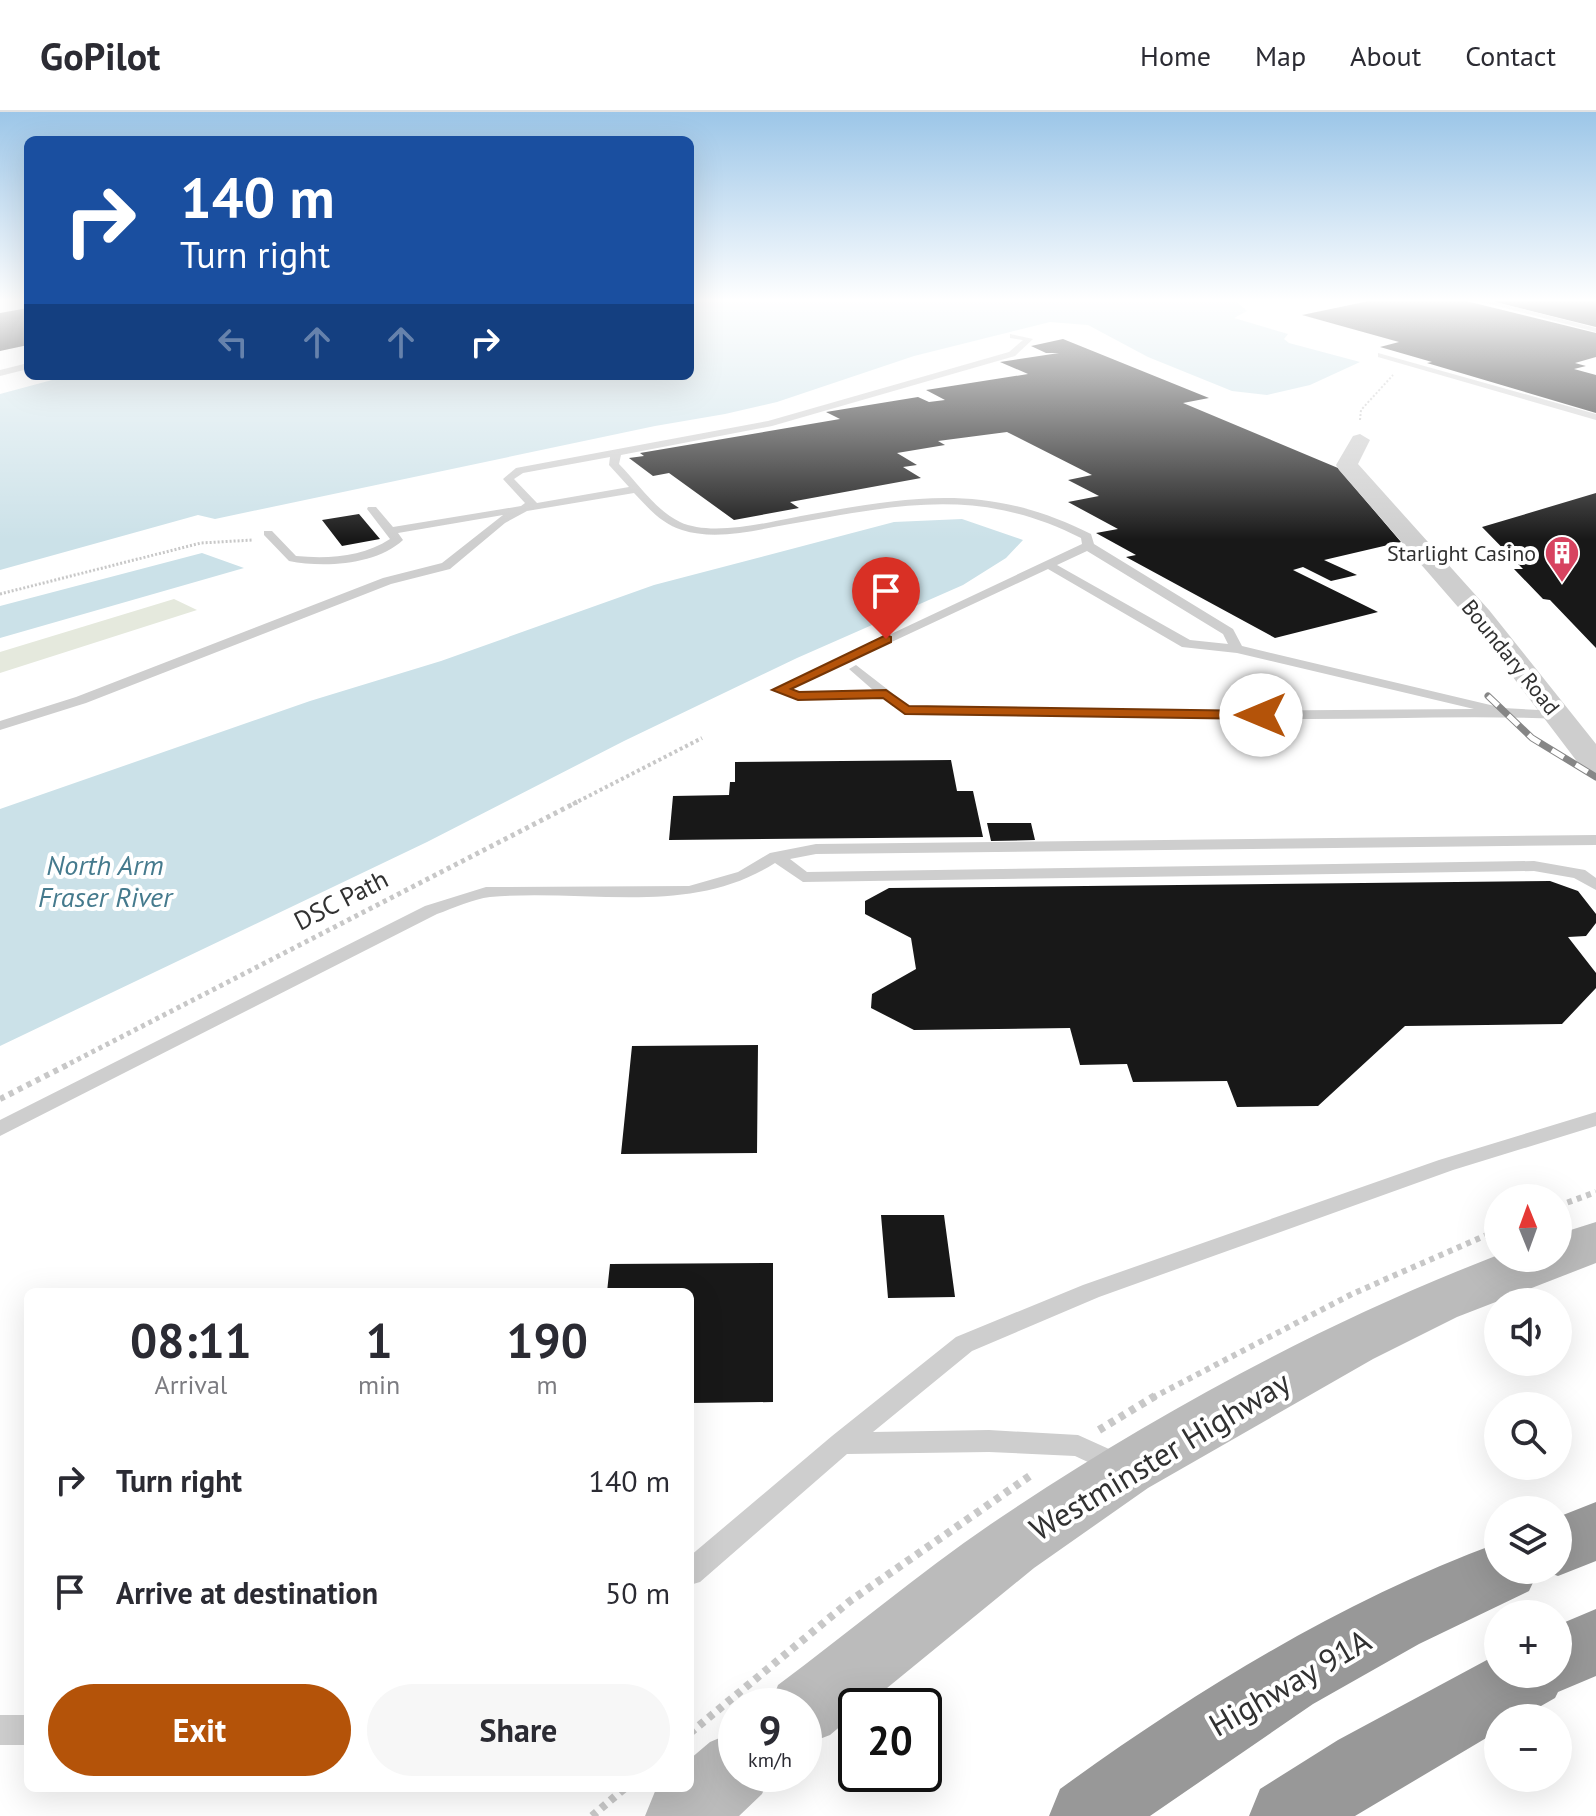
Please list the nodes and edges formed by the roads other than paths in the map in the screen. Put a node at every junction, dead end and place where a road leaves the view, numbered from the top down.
1 (920, 381) edge
2 (1469, 381) edge
3 (1596, 417) edge
4 (1360, 440) road end
5 (616, 453) junction
6 (639, 489) junction
7 (372, 509) dead end
8 (521, 510) junction
9 (392, 531) junction
10 (271, 536) road end
11 (1088, 546) junction
12 (1047, 564) junction
13 (1237, 649) junction
14 (856, 669) dead end
15 (886, 694) junction
16 (1503, 712) junction
17 (1558, 715) junction
18 (1595, 715) edge
19 (0, 726) edge
20 (1596, 765) edge
21 (1596, 840) edge
22 (776, 856) junction
23 (1596, 885) edge
24 (1596, 1119) edge
25 (0, 1129) edge
26 (1596, 1242) edge
27 (1572, 1250) edge
28 (1513, 1272) edge
29 (841, 1443) junction
30 (1126, 1469) junction
31 (1596, 1531) edge
32 (1572, 1541) edge
33 (694, 1570) edge
34 (1484, 1580) edge
35 (1596, 1642) edge
36 (1572, 1653) edge
37 (1505, 1688) edge
38 (822, 1696) edge
39 (0, 1730) edge
40 (24, 1730) edge
41 (718, 1784) edge
42 (683, 1816) edge
43 (1087, 1816) edge
44 (1287, 1816) edge

1 - 5 lane
2 - 3 lane
4 - 17 street, Boundary Road
5 - 6 lane
5 - 8 lane
6 - 8 lane
6 - 11 lane
7 - 9 lane
8 - 9 lane
8 - 19 lane
9 - 10 lane
11 - 12 lane
11 - 13 lane
12 - 13 lane
12 - 15 lane
13 - 16 lane
14 - 15 lane
15 - 16 lane
16 - 17 lane
17 - 18 street
17 - 20 street, Boundary Road
21 - 22 lane
22 - 23 lane
22 - 25 lane
24 - 29 lane
26 - 27 main road
28 - 30 main road, Westminster Highway
29 - 30 lane
29 - 33 lane
30 - 38 main road, Westminster Highway
31 - 32 highway
34 - 43 highway, Highway 91A
35 - 36 highway
37 - 44 highway
39 - 40 lane
41 - 42 main road

